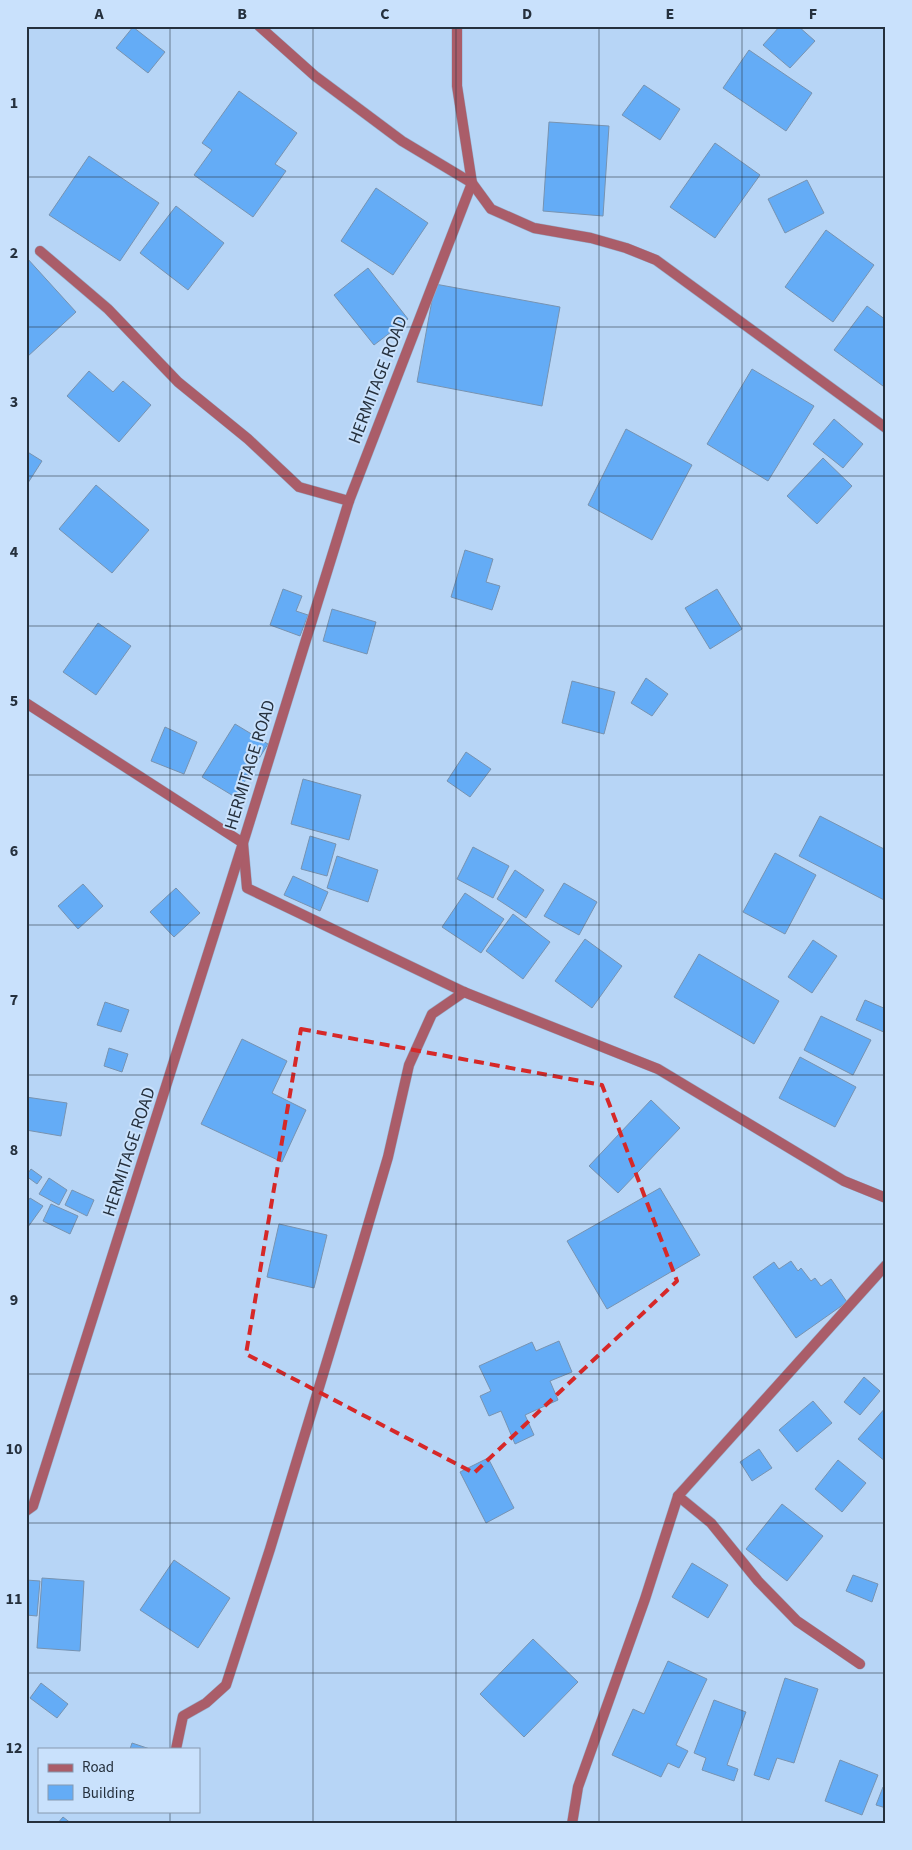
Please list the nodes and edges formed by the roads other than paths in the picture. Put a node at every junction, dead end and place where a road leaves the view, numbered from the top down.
1 (259, 26) edge
2 (456, 26) edge
3 (472, 183) junction
4 (40, 251) dead end
5 (886, 428) edge
6 (349, 501) junction
7 (26, 703) edge
8 (243, 843) junction
9 (464, 992) junction
10 (886, 1198) edge
11 (886, 1266) edge
12 (678, 1496) junction
13 (26, 1511) edge
14 (860, 1664) dead end
15 (176, 1748) edge
16 (572, 1824) edge

1 - 3 street
2 - 3 street, HERMITAGE ROAD
3 - 5 street
3 - 6 street, HERMITAGE ROAD
4 - 6 street
6 - 8 street, HERMITAGE ROAD
7 - 8 street
8 - 9 street
8 - 13 street, HERMITAGE ROAD
9 - 10 street
9 - 15 street
11 - 12 street
12 - 14 street
12 - 16 street

